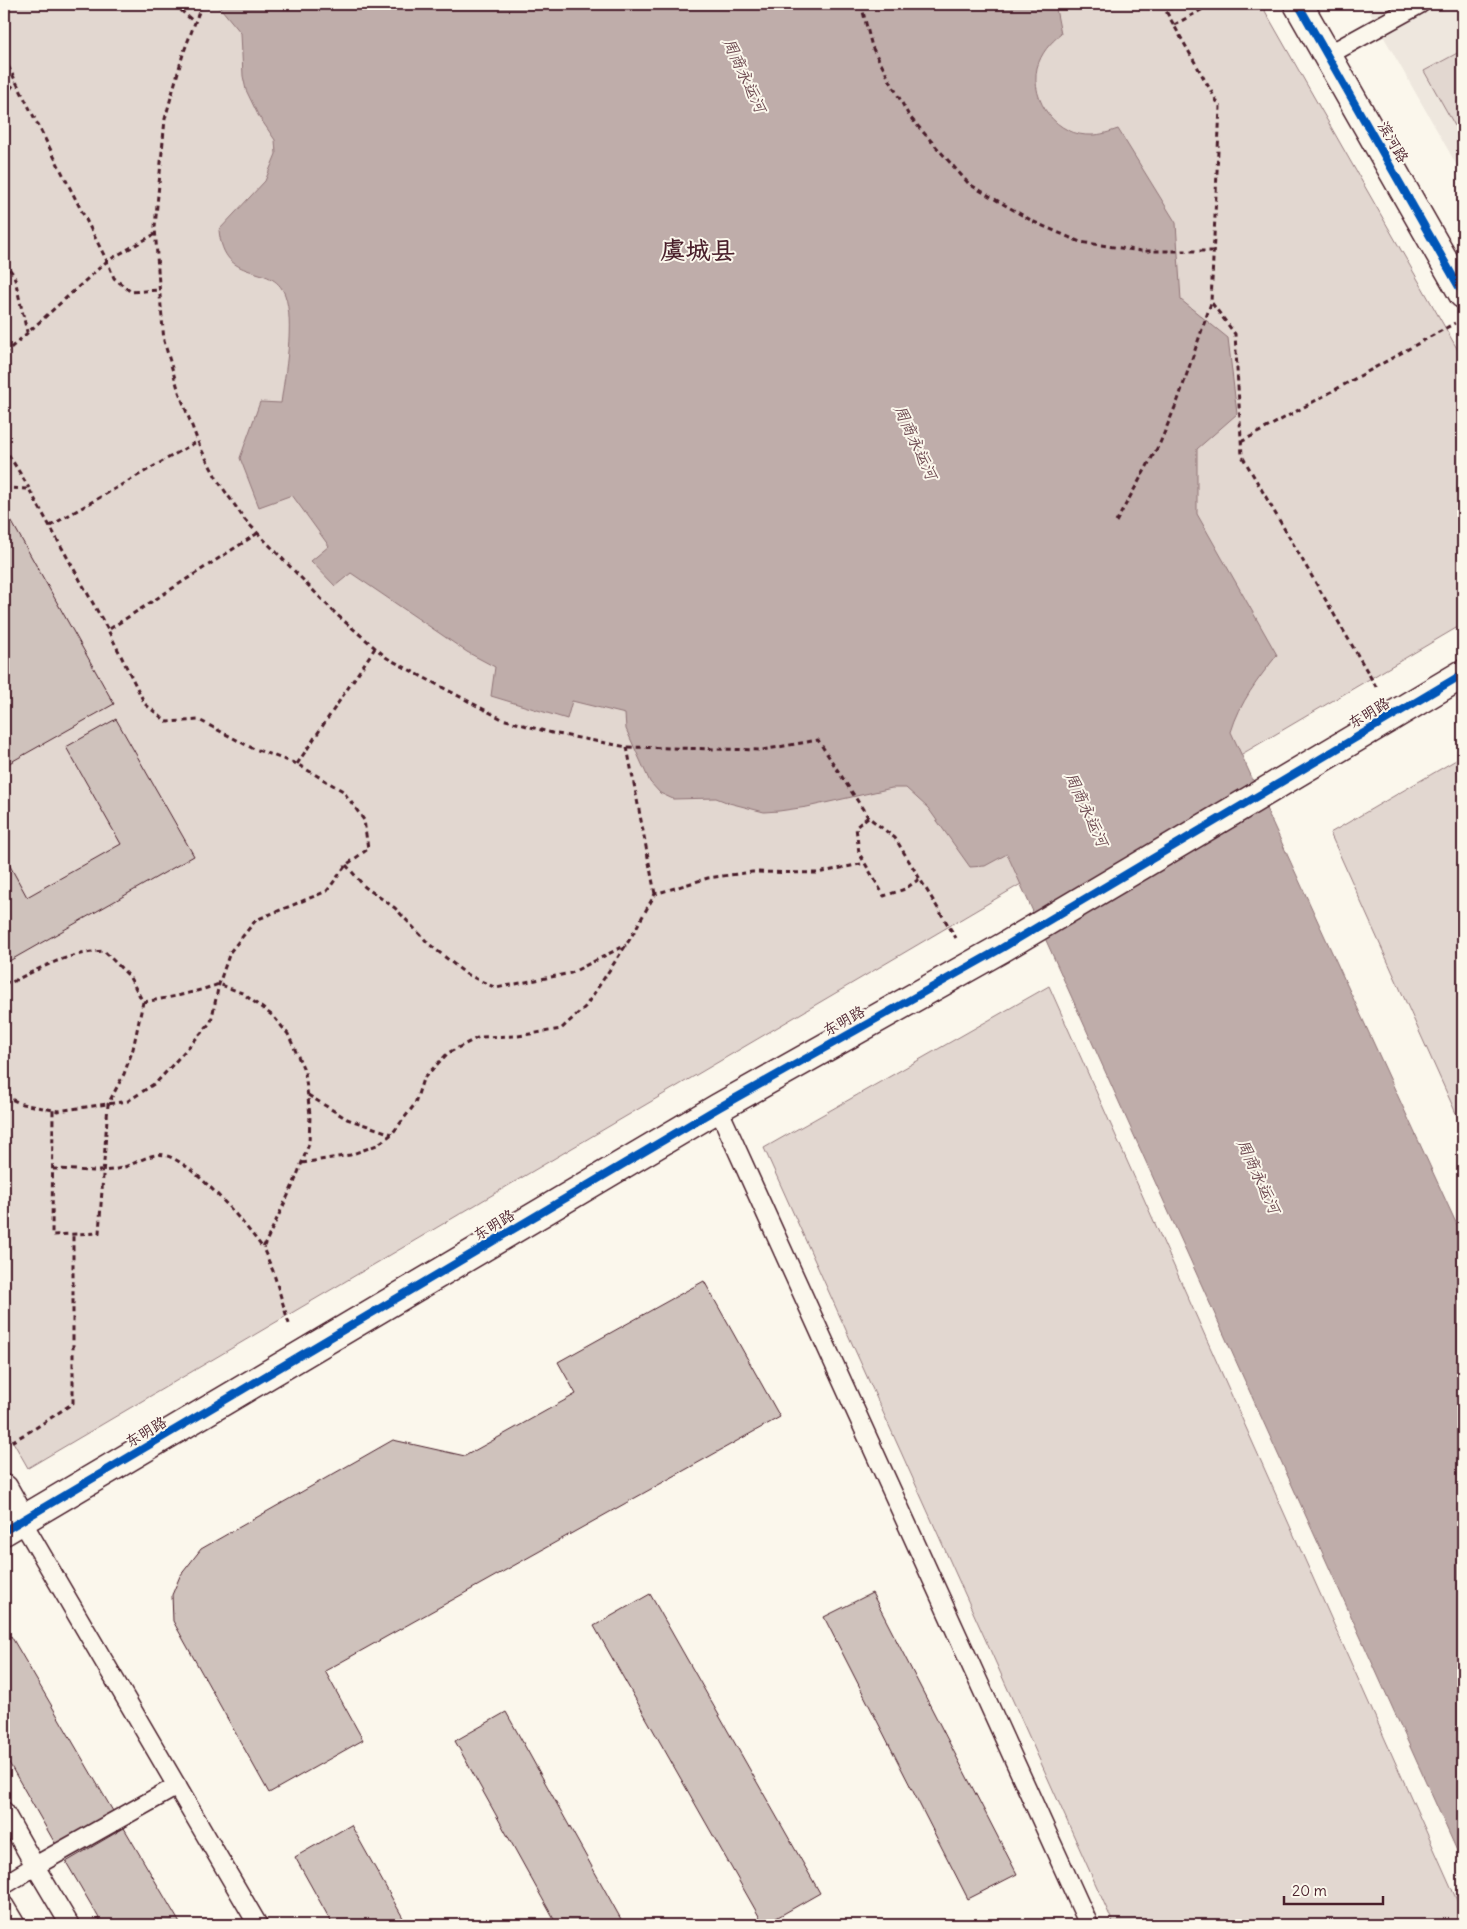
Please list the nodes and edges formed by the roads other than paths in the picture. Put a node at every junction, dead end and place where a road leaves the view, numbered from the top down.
1 (1298, 4) edge
2 (1420, 4) edge
3 (1328, 55) junction
4 (1463, 294) edge
5 (1463, 674) edge
6 (718, 1108) junction
7 (4, 1489) edge
8 (13, 1526) edge
9 (177, 1786) junction
10 (4, 1811) edge
11 (35, 1866) junction
12 (4, 1885) edge
13 (4, 1905) edge
14 (16, 1925) edge
15 (70, 1925) edge
16 (258, 1925) edge
17 (1089, 1925) edge

1 - 3 street, 滨河路
2 - 3 lane
3 - 4 street, 滨河路
5 - 6 street, 东明路
6 - 8 street, 东明路
6 - 17 lane
7 - 8 street
8 - 9 lane
9 - 11 lane
9 - 16 lane
10 - 11 lane
11 - 12 lane
11 - 15 lane
13 - 14 lane

